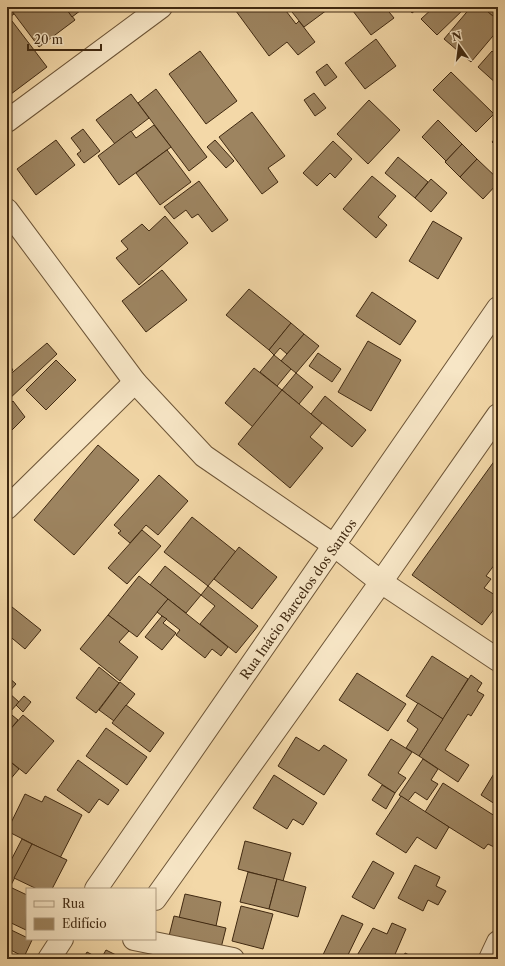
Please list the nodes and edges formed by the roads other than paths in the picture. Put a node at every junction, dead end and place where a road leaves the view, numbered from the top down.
1 (162, 7) edge
2 (7, 121) edge
3 (7, 210) edge
4 (498, 308) edge
5 (135, 382) junction
6 (498, 414) edge
7 (7, 508) edge
8 (335, 546) junction
9 (381, 582) junction
10 (498, 660) edge
11 (97, 888) edge
12 (156, 898) edge
13 (61, 940) edge
14 (139, 940) edge
15 (498, 942) edge
16 (49, 959) edge
17 (233, 959) edge
18 (490, 959) edge

1 - 2 street
3 - 5 street
4 - 8 street, Rua Inácio Barcelos dos Santos
5 - 7 street
5 - 8 street
6 - 9 street
8 - 9 street
8 - 11 street, Rua Inácio Barcelos dos Santos
9 - 10 street
9 - 12 street
13 - 16 street
14 - 17 street
15 - 18 street

